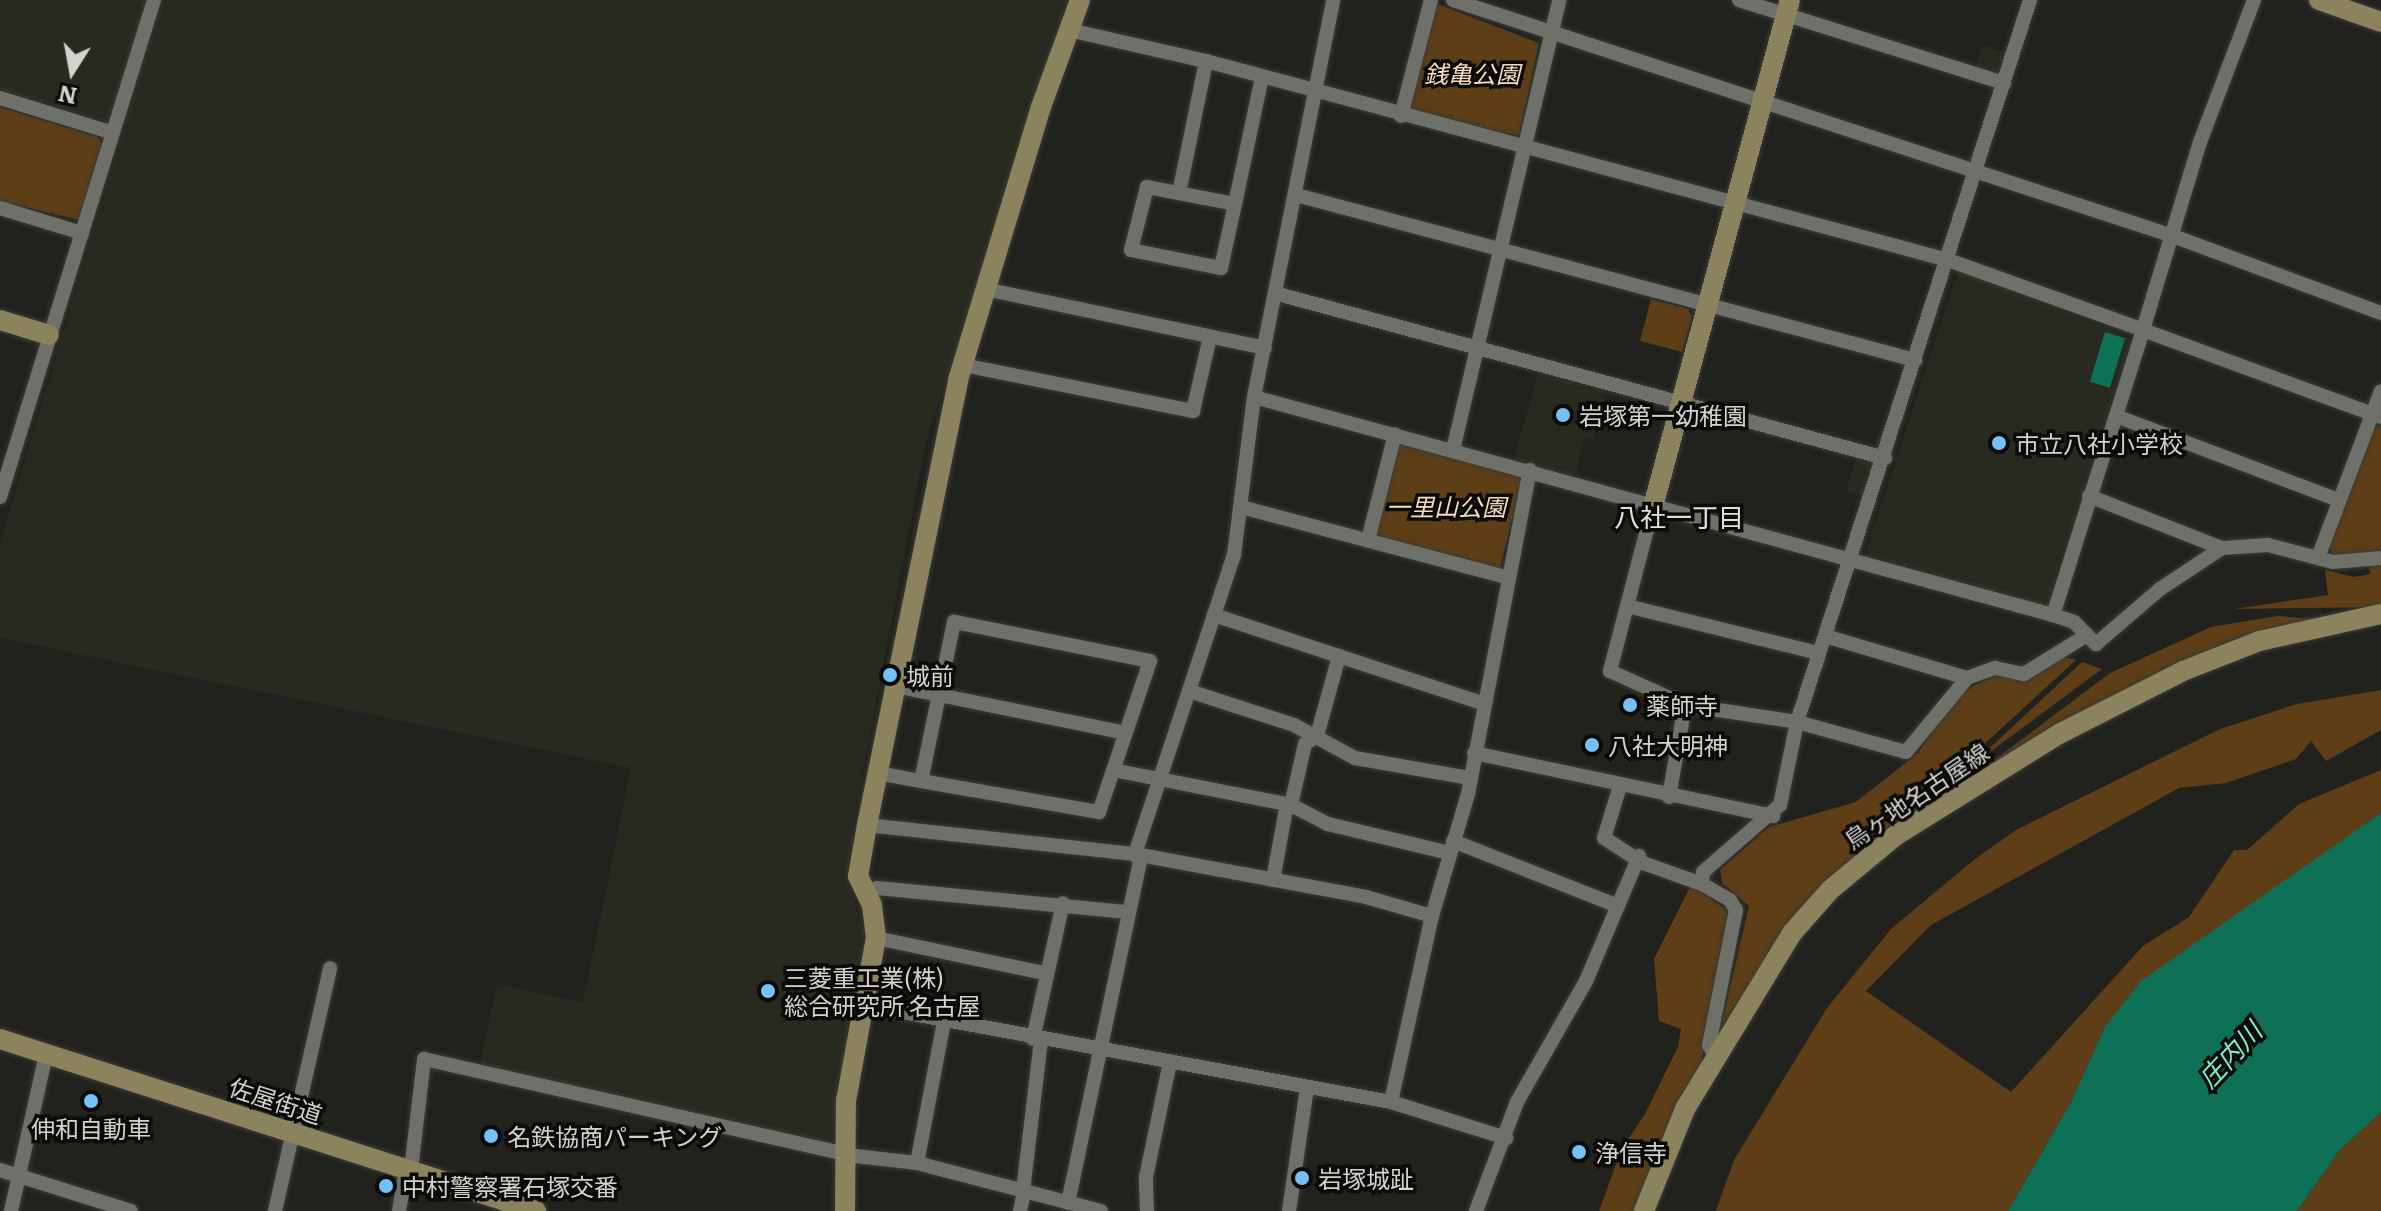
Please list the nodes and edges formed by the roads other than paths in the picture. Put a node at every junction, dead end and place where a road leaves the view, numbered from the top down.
1 (154, 0) edge
2 (1080, 0) edge
3 (1333, 0) edge
4 (1431, 0) edge
5 (1453, 0) edge
6 (1559, 0) edge
7 (1739, 0) edge
8 (2030, 0) edge
9 (2254, 0) edge
10 (2319, 0) edge
11 (1788, 8) edge
12 (2381, 22) edge
13 (1069, 30) junction
14 (1551, 34) junction
15 (1206, 61) junction
16 (1262, 77) junction
17 (2004, 83) junction
18 (1316, 94) junction
19 (0, 98) edge
20 (1762, 104) junction
21 (1401, 116) junction
22 (113, 133) junction
23 (1523, 148) junction
24 (1976, 173) junction
25 (1179, 193) junction
26 (1296, 195) junction
27 (1235, 204) junction
28 (1735, 205) junction
29 (0, 208) edge
30 (82, 233) junction
31 (2173, 236) junction
32 (1499, 249) junction
33 (1948, 260) junction
34 (985, 289) junction
35 (1278, 294) junction
36 (1708, 304) junction
37 (2381, 313) edge
38 (0, 320) edge
39 (2143, 330) junction
40 (49, 335) junction
41 (1210, 337) junction
42 (1265, 348) junction
43 (1478, 348) junction
44 (1915, 360) junction
45 (963, 365) junction
46 (2381, 391) edge
47 (1254, 397) junction
48 (1682, 402) junction
49 (2116, 416) junction
50 (2377, 416) edge
51 (1395, 434) junction
52 (1453, 450) junction
53 (1885, 458) junction
54 (1530, 470) junction
55 (2089, 496) junction
56 (0, 497) edge
57 (2338, 500) junction
58 (1654, 503) junction
59 (1241, 507) junction
60 (1368, 540) junction
61 (2222, 548) junction
62 (2319, 555) junction
63 (2381, 558) edge
64 (1852, 559) junction
65 (1509, 578) junction
66 (1627, 606) junction
67 (2381, 614) edge
68 (1214, 615) junction
69 (2053, 615) junction
70 (2087, 635) junction
71 (1825, 636) junction
72 (1819, 653) junction
73 (1339, 656) junction
74 (1967, 678) junction
75 (895, 686) junction
76 (1189, 691) junction
77 (939, 695) junction
78 (1485, 704) junction
79 (1685, 705) junction
80 (1797, 722) junction
81 (1125, 733) junction
82 (1317, 736) junction
83 (1474, 753) junction
84 (1113, 770) junction
85 (877, 773) junction
86 (1161, 776) junction
87 (1470, 778) junction
88 (921, 781) junction
89 (1620, 786) junction
90 (1669, 797) junction
91 (1289, 805) junction
92 (1773, 816) junction
93 (867, 825) junction
94 (1452, 847) junction
95 (1135, 854) junction
96 (1639, 856) junction
97 (1273, 880) junction
98 (1702, 884) junction
99 (865, 893) junction
100 (1063, 903) junction
101 (1618, 906) junction
102 (1128, 912) junction
103 (1432, 916) junction
104 (876, 938) junction
105 (330, 968) dead end
106 (1044, 973) junction
107 (864, 1005) junction
108 (944, 1021) junction
109 (0, 1039) edge
110 (1037, 1040) junction
111 (1098, 1050) junction
112 (46, 1054) junction
113 (1715, 1056) junction
114 (1170, 1062) junction
115 (1307, 1088) junction
116 (1391, 1102) junction
117 (294, 1133) junction
118 (1506, 1138) junction
119 (845, 1154) junction
120 (917, 1163) junction
121 (0, 1170) edge
122 (408, 1170) junction
123 (18, 1176) junction
124 (1024, 1192) junction
125 (1068, 1203) junction
126 (281, 1210) edge
127 (11, 1211) edge
128 (131, 1211) edge
129 (399, 1211) edge
130 (536, 1211) edge
131 (845, 1211) edge
132 (1020, 1211) edge
133 (1101, 1211) edge
134 (1147, 1211) edge
135 (1289, 1211) edge
136 (1476, 1211) edge
137 (1644, 1211) edge

1 - 22 street
2 - 13 street
3 - 18 street
4 - 21 street
5 - 14 street
6 - 14 street
7 - 11 street
8 - 17 street
9 - 31 street
10 - 12 street
11 - 17 street
11 - 20 street
13 - 15 street
13 - 34 street
14 - 20 street
14 - 23 street
15 - 16 street
15 - 25 street
16 - 18 street
16 - 27 street
17 - 24 street
18 - 21 street
18 - 26 street
19 - 22 street
20 - 24 street
20 - 28 street
21 - 23 street
22 - 30 street
23 - 28 street
23 - 32 street
24 - 31 street
24 - 33 street
25 - 27 street
25 - 27 street
26 - 32 street
26 - 35 street
28 - 33 street
28 - 36 street
29 - 30 street
30 - 40 street
31 - 37 street
31 - 39 street
32 - 36 street
32 - 43 street
33 - 39 street
33 - 44 street
34 - 41 street
34 - 45 street
35 - 42 street
35 - 43 street
36 - 44 street
36 - 48 street
38 - 40 street
39 - 49 street
39 - 50 street
40 - 56 street
41 - 42 street
41 - 45 street
42 - 47 street
43 - 48 street
43 - 52 street
44 - 53 street
45 - 75 street
46 - 50 street
47 - 51 street
47 - 59 street
48 - 53 street
48 - 58 street
49 - 55 street
49 - 57 street
50 - 57 street
51 - 52 street
51 - 60 street
52 - 54 street
53 - 64 street
54 - 58 street
54 - 65 street
55 - 61 street
55 - 69 street
57 - 62 street
58 - 64 street
58 - 66 street
59 - 60 street
59 - 68 street
60 - 65 street
61 - 62 street
61 - 70 street
62 - 63 street
64 - 69 street
64 - 71 street
65 - 78 street
66 - 72 street
66 - 79 street
67 - 113 street, 鳥ヶ地名古屋線
68 - 73 street
68 - 76 street
69 - 70 street
70 - 74 street
71 - 72 street
71 - 74 street
72 - 80 street
73 - 78 street
73 - 82 street
74 - 80 street
75 - 77 street
75 - 85 street
76 - 82 street
76 - 86 street
77 - 81 street
77 - 81 street
77 - 88 street
78 - 83 street
79 - 80 street
79 - 90 street
80 - 92 street
81 - 84 street
82 - 87 street
82 - 91 street
83 - 87 street
83 - 89 street
84 - 86 street
84 - 88 street
85 - 88 street
85 - 93 street
86 - 91 street
86 - 95 street
87 - 94 street
89 - 90 street
89 - 96 street
90 - 92 street
91 - 94 street
91 - 97 street
92 - 98 street
93 - 95 street
93 - 99 street
94 - 101 street
94 - 103 street
95 - 97 street
95 - 102 street
96 - 98 street
96 - 101 street
97 - 103 street
98 - 113 street
99 - 100 street
99 - 104 street
100 - 102 street
100 - 106 street
101 - 118 street
102 - 111 street
103 - 116 street
104 - 106 street
104 - 107 street
105 - 117 street
106 - 110 street
107 - 108 street
107 - 119 street
108 - 110 street
108 - 120 street
109 - 112 street, 佐屋街道
110 - 111 street
110 - 124 street
111 - 114 street
111 - 125 street
112 - 117 street, 佐屋街道
112 - 123 street
113 - 137 street, 鳥ヶ地名古屋線
114 - 115 street
114 - 134 street
115 - 116 street
115 - 135 street
116 - 118 street
117 - 122 street, 佐屋街道
117 - 126 street
118 - 136 street
119 - 120 street
119 - 122 street
119 - 131 street
120 - 124 street
121 - 123 street
122 - 129 street
122 - 130 street, 佐屋街道
123 - 127 street
123 - 128 street
124 - 125 street
124 - 132 street
125 - 133 street

